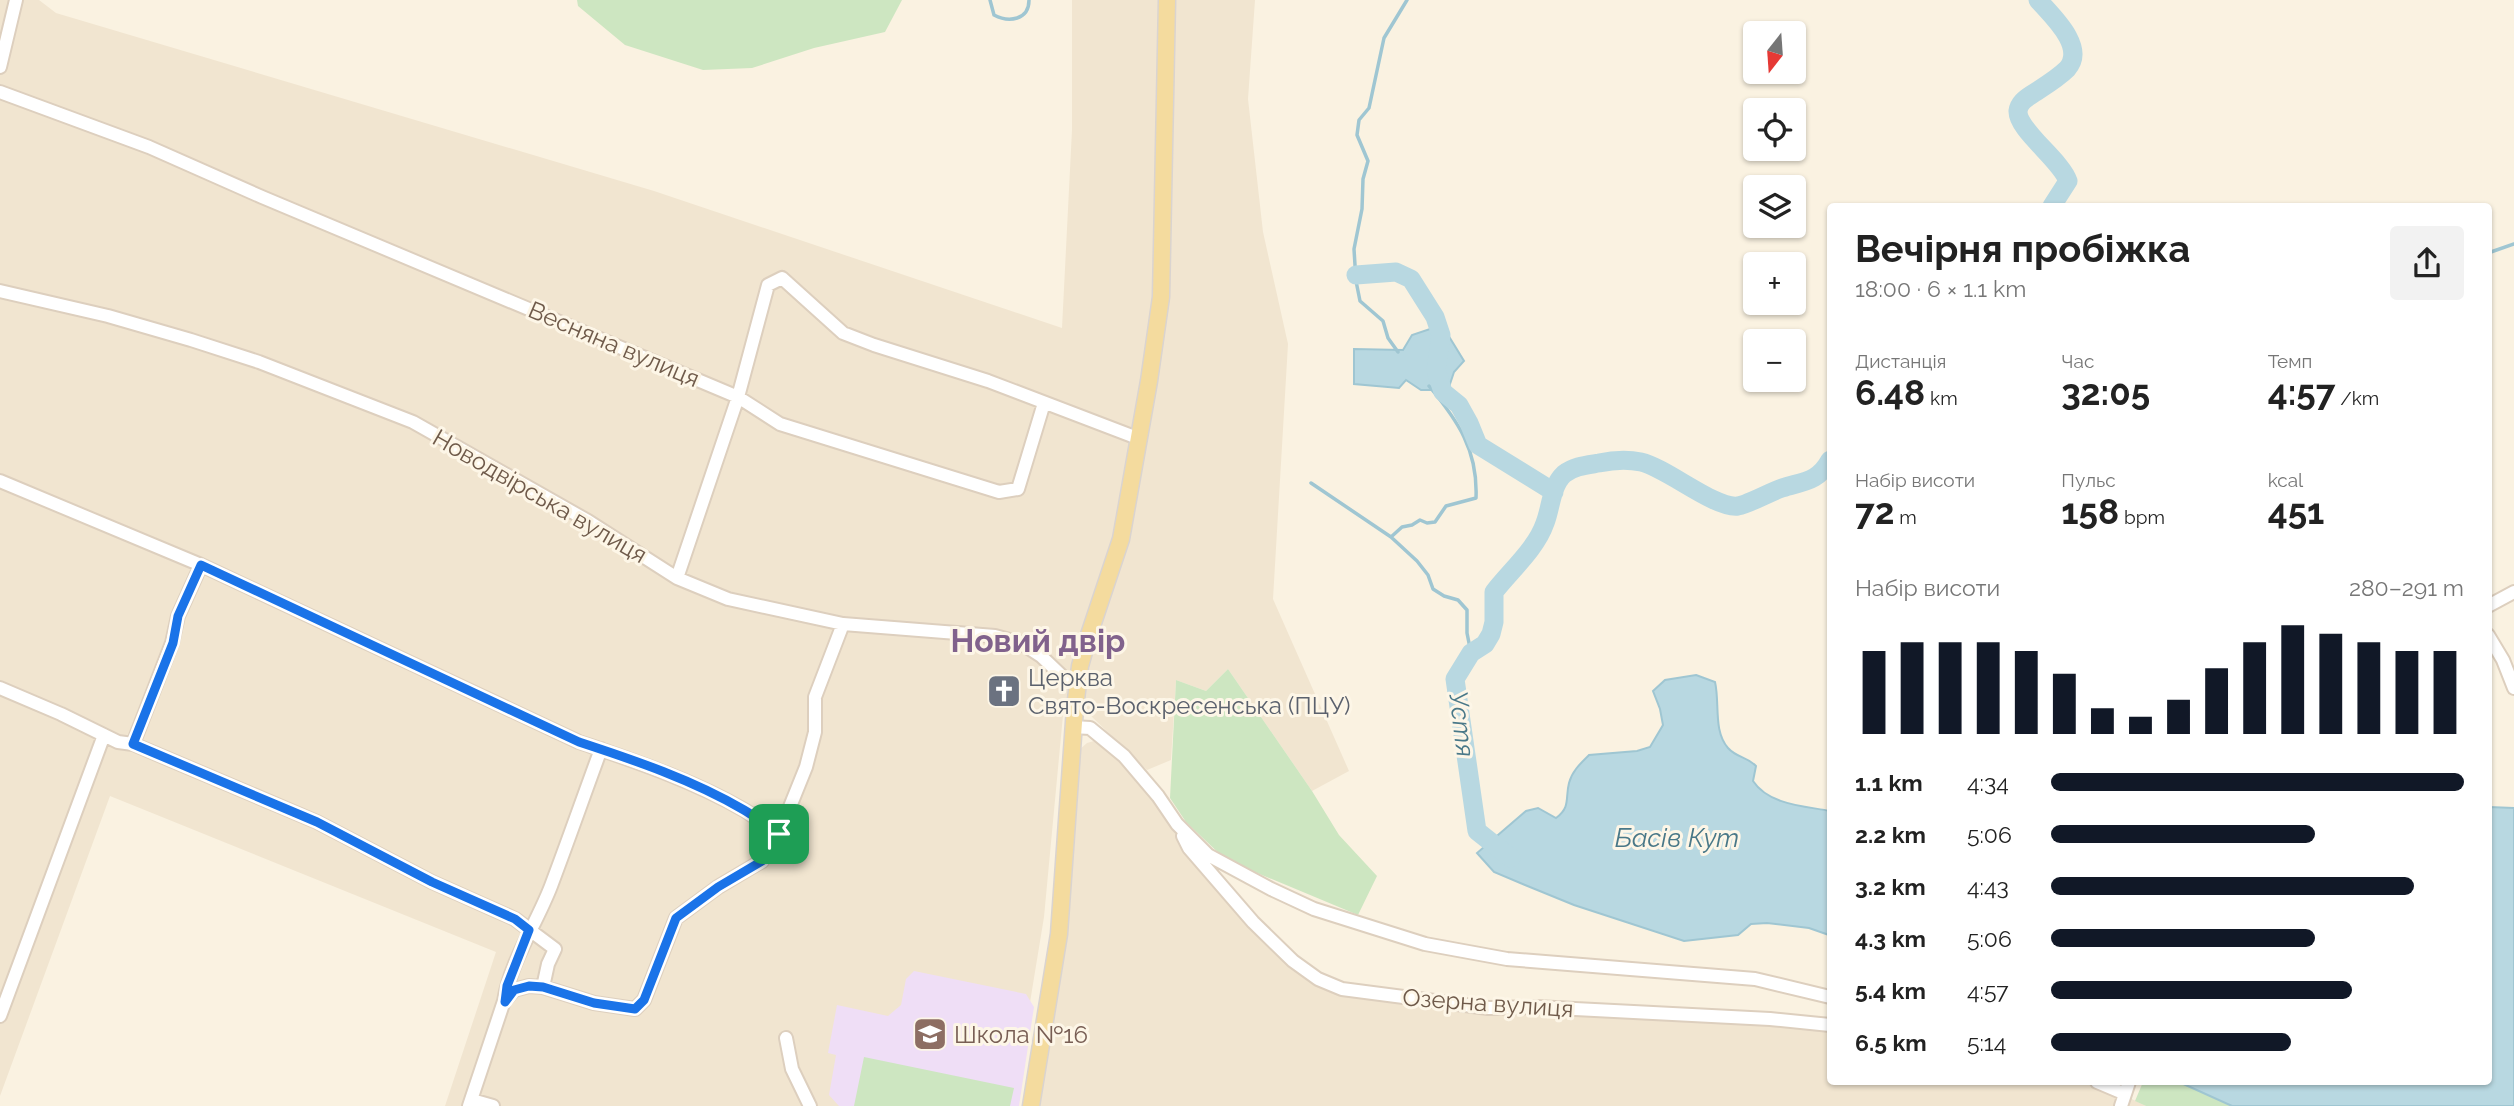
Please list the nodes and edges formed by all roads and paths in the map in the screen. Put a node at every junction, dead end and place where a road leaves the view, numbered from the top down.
1 (16, 0) edge
2 (1167, 0) edge
3 (0, 66) edge
4 (0, 92) edge
5 (0, 291) edge
6 (738, 397) junction
7 (1044, 403) junction
8 (1140, 439) junction
9 (0, 481) edge
10 (201, 565) junction
11 (677, 578) junction
12 (2514, 592) edge
13 (2492, 604) edge
14 (843, 624) junction
15 (2492, 642) edge
16 (1079, 680) junction
17 (0, 688) edge
18 (2514, 688) edge
19 (1073, 726) junction
20 (104, 735) junction
21 (133, 744) junction
22 (601, 749) junction
23 (1177, 824) junction
24 (779, 834) junction
25 (529, 930) junction
26 (543, 987) junction
27 (1827, 996) edge
28 (505, 1002) junction
29 (0, 1016) edge
30 (1827, 1025) edge
31 (786, 1038) dead end
32 (2104, 1085) edge
33 (2125, 1094) edge
34 (470, 1103) edge
35 (493, 1106) edge
36 (810, 1106) edge
37 (1031, 1106) edge

1 - 3 street
2 - 8 main road
4 - 6 street, Весняна вулиця
5 - 11 street, Новодвірська вулиця
6 - 7 street, Весняна вулиця
6 - 7 street
6 - 11 street
7 - 8 street
8 - 16 main road
9 - 10 street
10 - 21 street
10 - 22 street
11 - 14 street, Новодвірська вулиця
12 - 13 street
14 - 16 street, Новодвірська вулиця
14 - 24 street
15 - 18 street
16 - 19 main road
17 - 20 street
19 - 23 street
19 - 37 main road
20 - 21 street
20 - 29 street
21 - 25 street
22 - 24 street
22 - 25 street
23 - 27 street
23 - 30 street, Озерна вулиця
24 - 26 street
25 - 26 street
25 - 28 street
26 - 28 street
28 - 34 street
31 - 36 street
32 - 33 street
34 - 35 street

